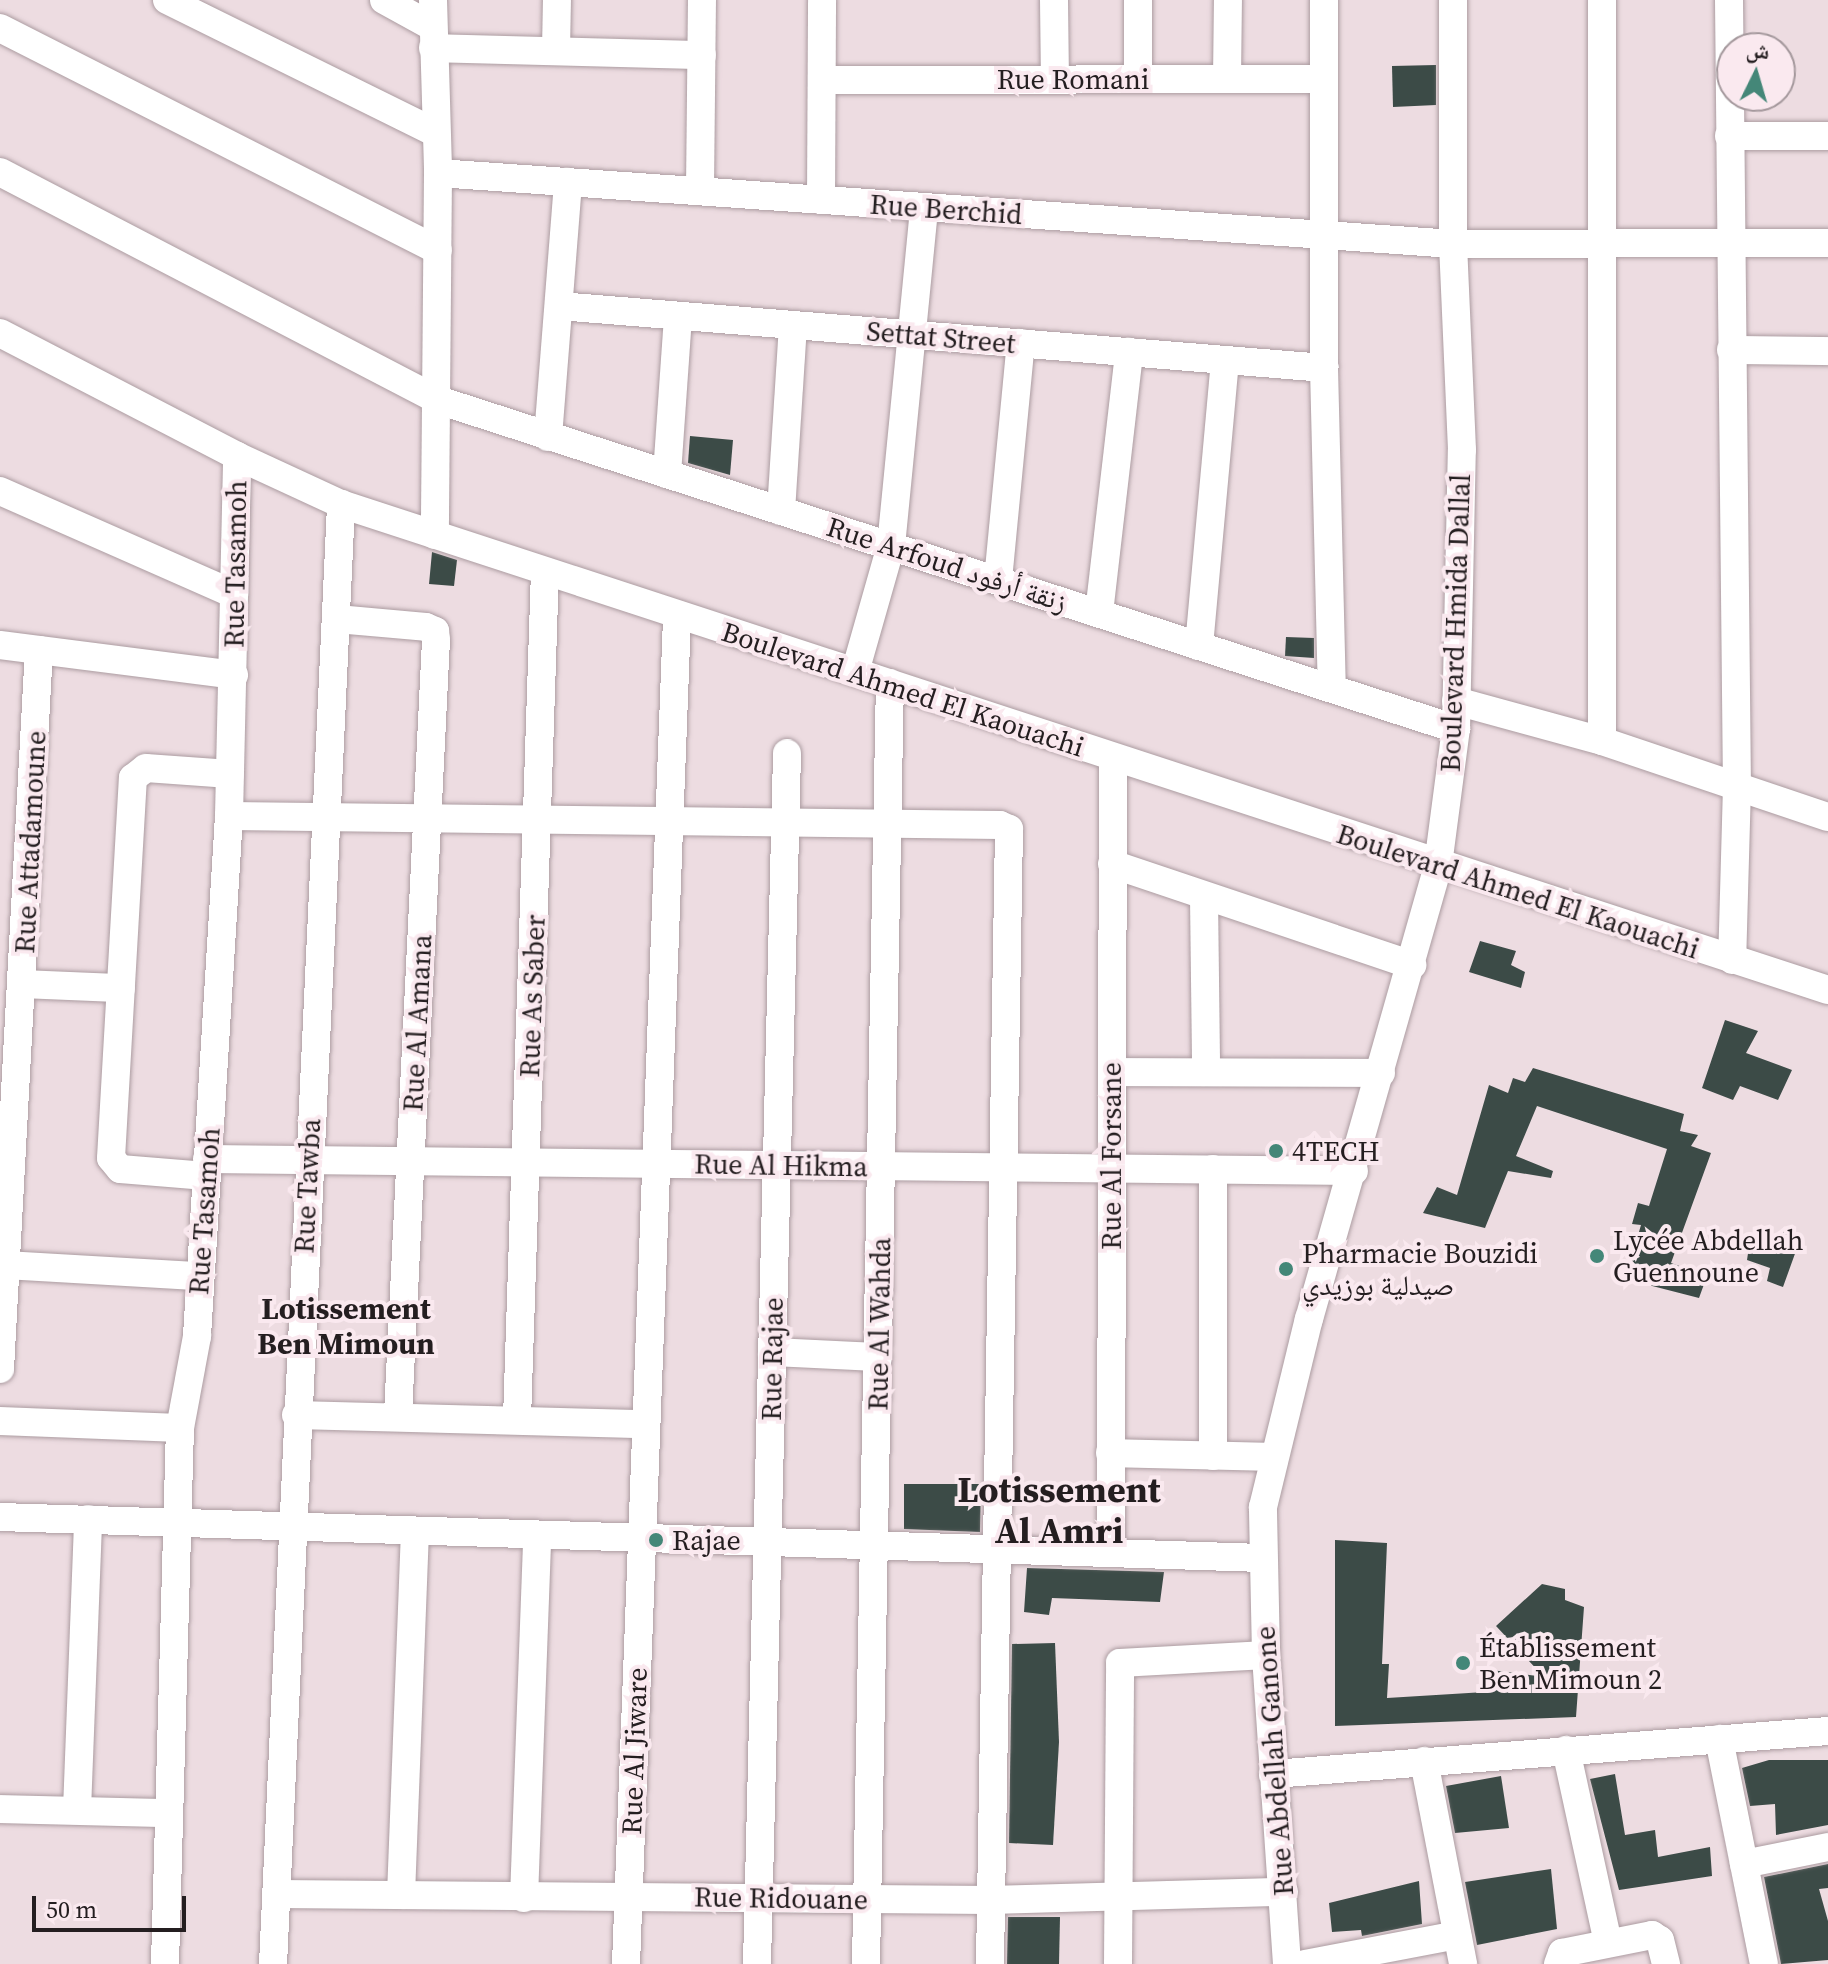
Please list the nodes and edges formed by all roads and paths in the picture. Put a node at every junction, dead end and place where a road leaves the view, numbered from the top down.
1 (167, 0) edge
2 (384, 0) edge
3 (557, 0) edge
4 (702, 0) edge
5 (822, 0) edge
6 (1054, 0) edge
7 (1138, 0) edge
8 (1228, 0) edge
9 (1324, 0) edge
10 (1453, 0) edge
11 (1602, 0) edge
12 (1729, 0) edge
13 (433, 25) edge
14 (0, 28) edge
15 (556, 50) junction
16 (702, 55) junction
17 (1138, 78) junction
18 (1227, 78) junction
19 (1055, 79) junction
20 (1324, 79) junction
21 (822, 80) junction
22 (436, 133) junction
23 (1729, 136) junction
24 (1828, 136) edge
25 (0, 172) edge
26 (438, 173) junction
27 (568, 182) junction
28 (700, 189) junction
29 (821, 200) junction
30 (924, 208) junction
31 (1325, 237) junction
32 (1730, 243) junction
33 (1828, 243) edge
34 (1453, 244) junction
35 (1601, 244) junction
36 (438, 250) junction
37 (559, 306) junction
38 (678, 316) junction
39 (793, 326) junction
40 (0, 333) edge
41 (914, 335) junction
42 (1021, 343) junction
43 (1731, 350) junction
44 (1828, 351) edge
45 (1129, 352) junction
46 (1225, 360) junction
47 (1324, 368) junction
48 (438, 400) junction
49 (548, 437) junction
50 (237, 456) junction
51 (667, 474) junction
52 (0, 491) edge
53 (341, 504) junction
54 (781, 511) junction
55 (435, 535) junction
56 (891, 546) junction
57 (545, 572) junction
58 (998, 580) junction
59 (234, 594) junction
60 (1099, 613) junction
61 (677, 615) junction
62 (337, 619) junction
63 (0, 645) edge
64 (1199, 646) junction
65 (39, 650) junction
66 (855, 672) junction
67 (234, 675) junction
68 (890, 683) junction
69 (1332, 688) junction
70 (1456, 715) junction
71 (1602, 741) junction
72 (787, 753) dead end
73 (1113, 759) junction
74 (230, 774) junction
75 (1737, 786) junction
76 (229, 816) junction
77 (1828, 817) edge
78 (326, 821) junction
79 (427, 822) junction
80 (538, 822) junction
81 (667, 823) junction
82 (786, 824) junction
83 (889, 824) junction
84 (1112, 864) junction
85 (1438, 865) junction
86 (1204, 897) junction
87 (1732, 960) junction
88 (1412, 965) junction
89 (24, 984) junction
90 (121, 988) junction
91 (1828, 990) edge
92 (1112, 1072) junction
93 (1206, 1072) junction
94 (1381, 1073) junction
95 (410, 1160) junction
96 (308, 1161) junction
97 (526, 1161) junction
98 (656, 1163) junction
99 (777, 1164) junction
100 (882, 1166) junction
101 (1003, 1167) junction
102 (207, 1168) junction
103 (1111, 1168) junction
104 (1213, 1169) junction
105 (1354, 1171) junction
106 (4, 1230) edge
107 (6, 1265) junction
108 (199, 1276) junction
109 (772, 1352) junction
110 (878, 1357) junction
111 (0, 1369) edge
112 (398, 1414) junction
113 (296, 1415) junction
114 (517, 1419) junction
115 (0, 1421) edge
116 (645, 1424) junction
117 (180, 1428) junction
118 (1110, 1453) junction
119 (1213, 1456) junction
120 (1272, 1457) junction
121 (0, 1517) edge
122 (88, 1519) junction
123 (179, 1523) junction
124 (290, 1527) junction
125 (415, 1532) junction
126 (537, 1535) junction
127 (641, 1539) junction
128 (768, 1543) junction
129 (875, 1545) junction
130 (998, 1550) junction
131 (1111, 1553) junction
132 (1261, 1558) junction
133 (1266, 1655) junction
134 (1828, 1731) edge
135 (1719, 1739) junction
136 (1566, 1750) junction
137 (1424, 1761) junction
138 (1273, 1774) junction
139 (0, 1809) edge
140 (77, 1810) junction
141 (167, 1813) junction
142 (1828, 1847) edge
143 (1744, 1864) junction
144 (1284, 1892) junction
145 (277, 1894) junction
146 (401, 1895) junction
147 (759, 1896) junction
148 (628, 1897) junction
149 (524, 1898) junction
150 (1117, 1898) junction
151 (867, 1899) junction
152 (990, 1900) junction
153 (1457, 1935) junction
154 (1608, 1942) junction
155 (165, 1964) edge
156 (273, 1964) edge
157 (626, 1964) edge
158 (757, 1964) edge
159 (866, 1964) edge
160 (990, 1964) edge
161 (1118, 1964) edge
162 (1287, 1964) edge
163 (1305, 1964) edge
164 (1463, 1964) edge
165 (1558, 1964) edge
166 (1666, 1964) edge
167 (1764, 1964) edge

1 - 22 street
2 - 13 street
3 - 15 street
4 - 16 street
5 - 21 street
6 - 19 street
7 - 17 street
8 - 18 street
9 - 20 street
10 - 34 street, Boulevard Hmida Dallal
11 - 35 street
12 - 23 street
13 - 15 street
13 - 22 street
14 - 36 street
15 - 16 street
16 - 28 street
17 - 18 street, Rue Romani
17 - 19 street, Rue Romani
18 - 20 street, Rue Romani
19 - 21 street, Rue Romani
20 - 31 street
21 - 29 street
22 - 26 street
23 - 24 street
23 - 32 street
25 - 48 street, Rue Arfoud زنقة أرفود
26 - 27 street, Rue Berchid
26 - 36 street
27 - 28 street, Rue Berchid
27 - 37 street
28 - 29 street, Rue Berchid
29 - 30 street, Rue Berchid
30 - 31 street, Rue Berchid
30 - 41 street
31 - 34 street, Rue Berchid
31 - 47 street
32 - 33 street, Rue Berchid
32 - 35 street, Rue Berchid
32 - 43 street
34 - 35 street, Rue Berchid
34 - 70 street, Boulevard Hmida Dallal
35 - 71 street
36 - 48 street
37 - 38 street, Settat Street
37 - 49 street
38 - 39 street, Settat Street
38 - 51 street
39 - 41 street, Settat Street
39 - 54 street
40 - 50 street, Boulevard Ahmed El Kaouachi
41 - 42 street, Settat Street
41 - 56 street
42 - 45 street, Settat Street
42 - 58 street
43 - 44 street
43 - 75 street
45 - 46 street, Settat Street
45 - 60 street
46 - 47 street, Settat Street
46 - 64 street
47 - 69 street
48 - 49 street, Rue Arfoud زنقة أرفود
48 - 55 street
49 - 51 street, Rue Arfoud زنقة أرفود
50 - 53 street, Boulevard Ahmed El Kaouachi
50 - 59 street, Rue Tasamoh
51 - 54 street, Rue Arfoud زنقة أرفود
52 - 59 street
53 - 55 street, Boulevard Ahmed El Kaouachi
53 - 62 street, Rue Tawba
54 - 56 street, Rue Arfoud زنقة أرفود
55 - 57 street, Boulevard Ahmed El Kaouachi
56 - 58 street, Rue Arfoud زنقة أرفود
56 - 66 street
57 - 61 street, Boulevard Ahmed El Kaouachi
57 - 80 street, Rue As Saber
58 - 60 street, Rue Arfoud زنقة أرفود
59 - 67 street, Rue Tasamoh
60 - 64 street, Rue Arfoud زنقة أرفود
61 - 66 street, Boulevard Ahmed El Kaouachi
61 - 81 street, Rue Al Jiware
62 - 78 street, Rue Tawba
62 - 79 street, Rue Al Amana
63 - 65 street
64 - 69 street, Rue Arfoud زنقة أرفود
65 - 67 street
65 - 89 street, Rue Attadamoune
66 - 68 street, Boulevard Ahmed El Kaouachi
67 - 74 street, Rue Tasamoh
68 - 73 street, Boulevard Ahmed El Kaouachi
68 - 83 street, Rue Al Wahda
69 - 70 street, Rue Arfoud زنقة أرفود
70 - 71 street, Rue Arfoud زنقة أرفود
70 - 85 street, Boulevard Hmida Dallal
71 - 75 street, Rue Arfoud زنقة أرفود
72 - 82 street, Rue Rajae
73 - 84 street, Rue Al Forsane
73 - 85 street, Boulevard Ahmed El Kaouachi
74 - 76 street, Rue Tasamoh
74 - 90 street
75 - 77 street, Rue Arfoud زنقة أرفود
75 - 87 street
76 - 78 street
76 - 102 street, Rue Tasamoh
78 - 79 street
78 - 96 street, Rue Tawba
79 - 80 street
79 - 95 street, Rue Al Amana
80 - 81 street
80 - 97 street, Rue As Saber
81 - 82 street
81 - 98 street, Rue Al Jiware
82 - 83 street
82 - 99 street, Rue Rajae
83 - 100 street, Rue Al Wahda
83 - 101 street
84 - 86 street
84 - 92 street, Rue Al Forsane
85 - 87 street, Boulevard Ahmed El Kaouachi
85 - 88 street, Boulevard Hmida Dallal
86 - 88 street
86 - 93 street
87 - 91 street, Boulevard Ahmed El Kaouachi
88 - 94 street, Boulevard Hmida Dallal
89 - 90 street
89 - 106 street, Rue Attadamoune
90 - 102 street, Rue Al Hikma
92 - 93 street
92 - 103 street, Rue Al Forsane
93 - 94 street
94 - 105 street, Boulevard Hmida Dallal
95 - 96 street, Rue Al Hikma
95 - 97 street, Rue Al Hikma
95 - 112 street, Rue Al Amana
96 - 102 street, Rue Al Hikma
96 - 113 street, Rue Tawba
97 - 98 street, Rue Al Hikma
97 - 114 street, Rue As Saber
98 - 99 street, Rue Al Hikma
98 - 116 street, Rue Al Jiware
99 - 100 street, Rue Al Hikma
99 - 109 street, Rue Rajae
100 - 101 street, Rue Al Hikma
100 - 110 street, Rue Al Wahda
101 - 103 street, Rue Al Hikma
101 - 130 street
102 - 108 street, Rue Tasamoh
103 - 104 street, Rue Al Hikma
103 - 118 street, Rue Al Forsane
104 - 105 street, Rue Al Hikma
104 - 119 street
105 - 120 street, Boulevard Hmida Dallal
106 - 107 street, Rue Attadamoune
107 - 108 street
107 - 111 street, Rue Attadamoune
108 - 117 street, Rue Tasamoh
109 - 110 street
109 - 128 street, Rue Rajae
110 - 129 street, Rue Al Wahda
112 - 113 street
112 - 114 street
113 - 124 street, Rue Tawba
114 - 116 street
115 - 117 street
116 - 127 street, Rue Al Jiware
117 - 123 street, Rue Tasamoh
118 - 119 street
118 - 131 street, Rue Al Forsane
119 - 120 street
120 - 132 street, Boulevard Hmida Dallal
121 - 122 street
122 - 123 street
122 - 140 street
123 - 124 street
123 - 141 street, Rue Tasamoh
124 - 125 street
124 - 145 street, Rue Tawba
125 - 126 street
125 - 146 street
126 - 127 street
126 - 149 street
127 - 128 street
127 - 148 street, Rue Al Jiware
128 - 129 street
128 - 147 street, Rue Rajae
129 - 130 street
129 - 151 street, Rue Al Wahda
130 - 131 street
130 - 152 street
131 - 132 street
132 - 133 street, Rue Abdellah Ganone
133 - 138 street, Rue Abdellah Ganone
133 - 150 street
134 - 135 street
135 - 136 street
135 - 143 street
136 - 137 street
136 - 154 street
137 - 138 street
137 - 153 street
138 - 144 street, Rue Abdellah Ganone
139 - 140 street
140 - 141 street
141 - 155 street, Rue Tasamoh
142 - 143 street
143 - 167 street
144 - 150 street, Rue Ridouane
144 - 162 street, Rue Abdellah Ganone
145 - 146 street, Rue Ridouane
145 - 156 street, Rue Tawba
146 - 149 street, Rue Ridouane
147 - 148 street, Rue Ridouane
147 - 151 street, Rue Ridouane
147 - 158 street, Rue Rajae
148 - 149 street, Rue Ridouane
148 - 157 street, Rue Al Jiware
150 - 152 street, Rue Ridouane
150 - 161 street
151 - 152 street, Rue Ridouane
151 - 159 street, Rue Al Wahda
152 - 160 street
153 - 163 street
153 - 164 street
154 - 165 street
154 - 166 street

